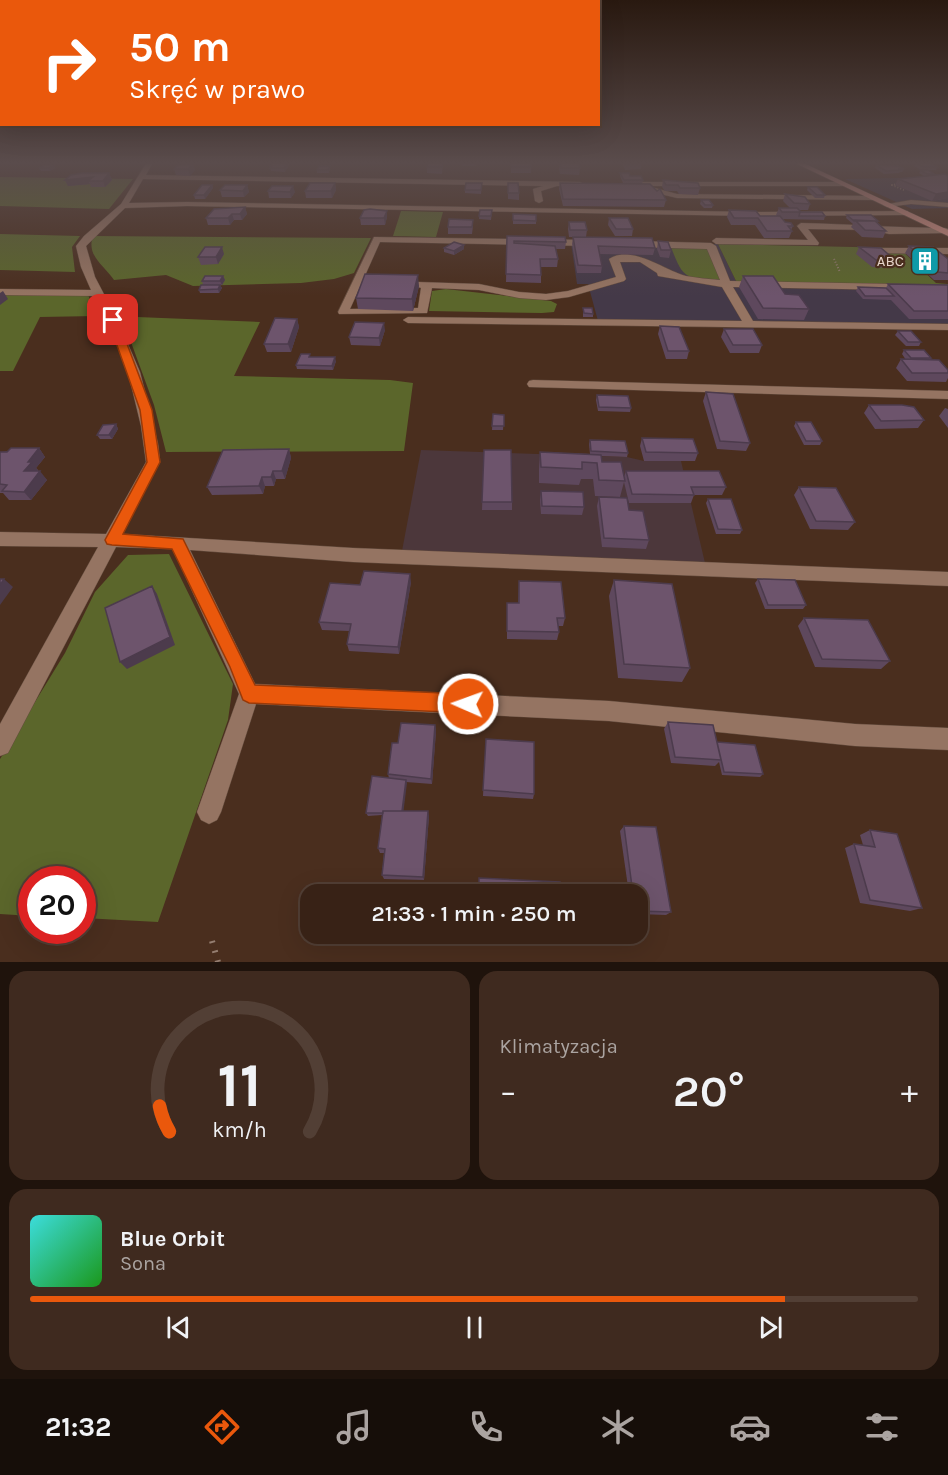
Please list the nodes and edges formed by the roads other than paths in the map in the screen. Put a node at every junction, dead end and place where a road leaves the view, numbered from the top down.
1 (121, 207) edge
2 (350, 207) edge
3 (891, 207) edge
4 (905, 213) junction
5 (946, 232) edge
6 (716, 241) dead end
7 (604, 243) edge
8 (624, 244) edge
9 (876, 251) edge
10 (948, 251) edge
11 (671, 274) junction
12 (652, 275) dead end
13 (357, 282) junction
14 (368, 283) edge
15 (404, 284) edge
16 (726, 284) junction
17 (427, 285) junction
18 (948, 288) edge
19 (0, 292) edge
20 (97, 293) junction
21 (704, 319) dead end
22 (390, 320) dead end
23 (748, 323) junction
24 (948, 327) edge
25 (533, 384) dead end
26 (948, 395) edge
27 (0, 539) edge
28 (112, 540) junction
29 (177, 543) junction
30 (948, 579) edge
31 (249, 694) junction
32 (948, 739) edge
33 (0, 745) edge
34 (209, 812) dead end

1 - 20 street
2 - 4 street
3 - 4 main road
4 - 5 main road
5 - 6 street
7 - 13 street
8 - 16 street
9 - 10 street
11 - 12 street
11 - 16 street
11 - 17 street
13 - 14 street
13 - 17 street
15 - 17 street
16 - 18 street
16 - 23 street
19 - 20 street
20 - 28 street
21 - 23 street
22 - 23 street
23 - 24 street
25 - 26 street
27 - 28 street
28 - 29 street
28 - 33 street
29 - 30 street
29 - 31 street
31 - 32 street
31 - 34 street

